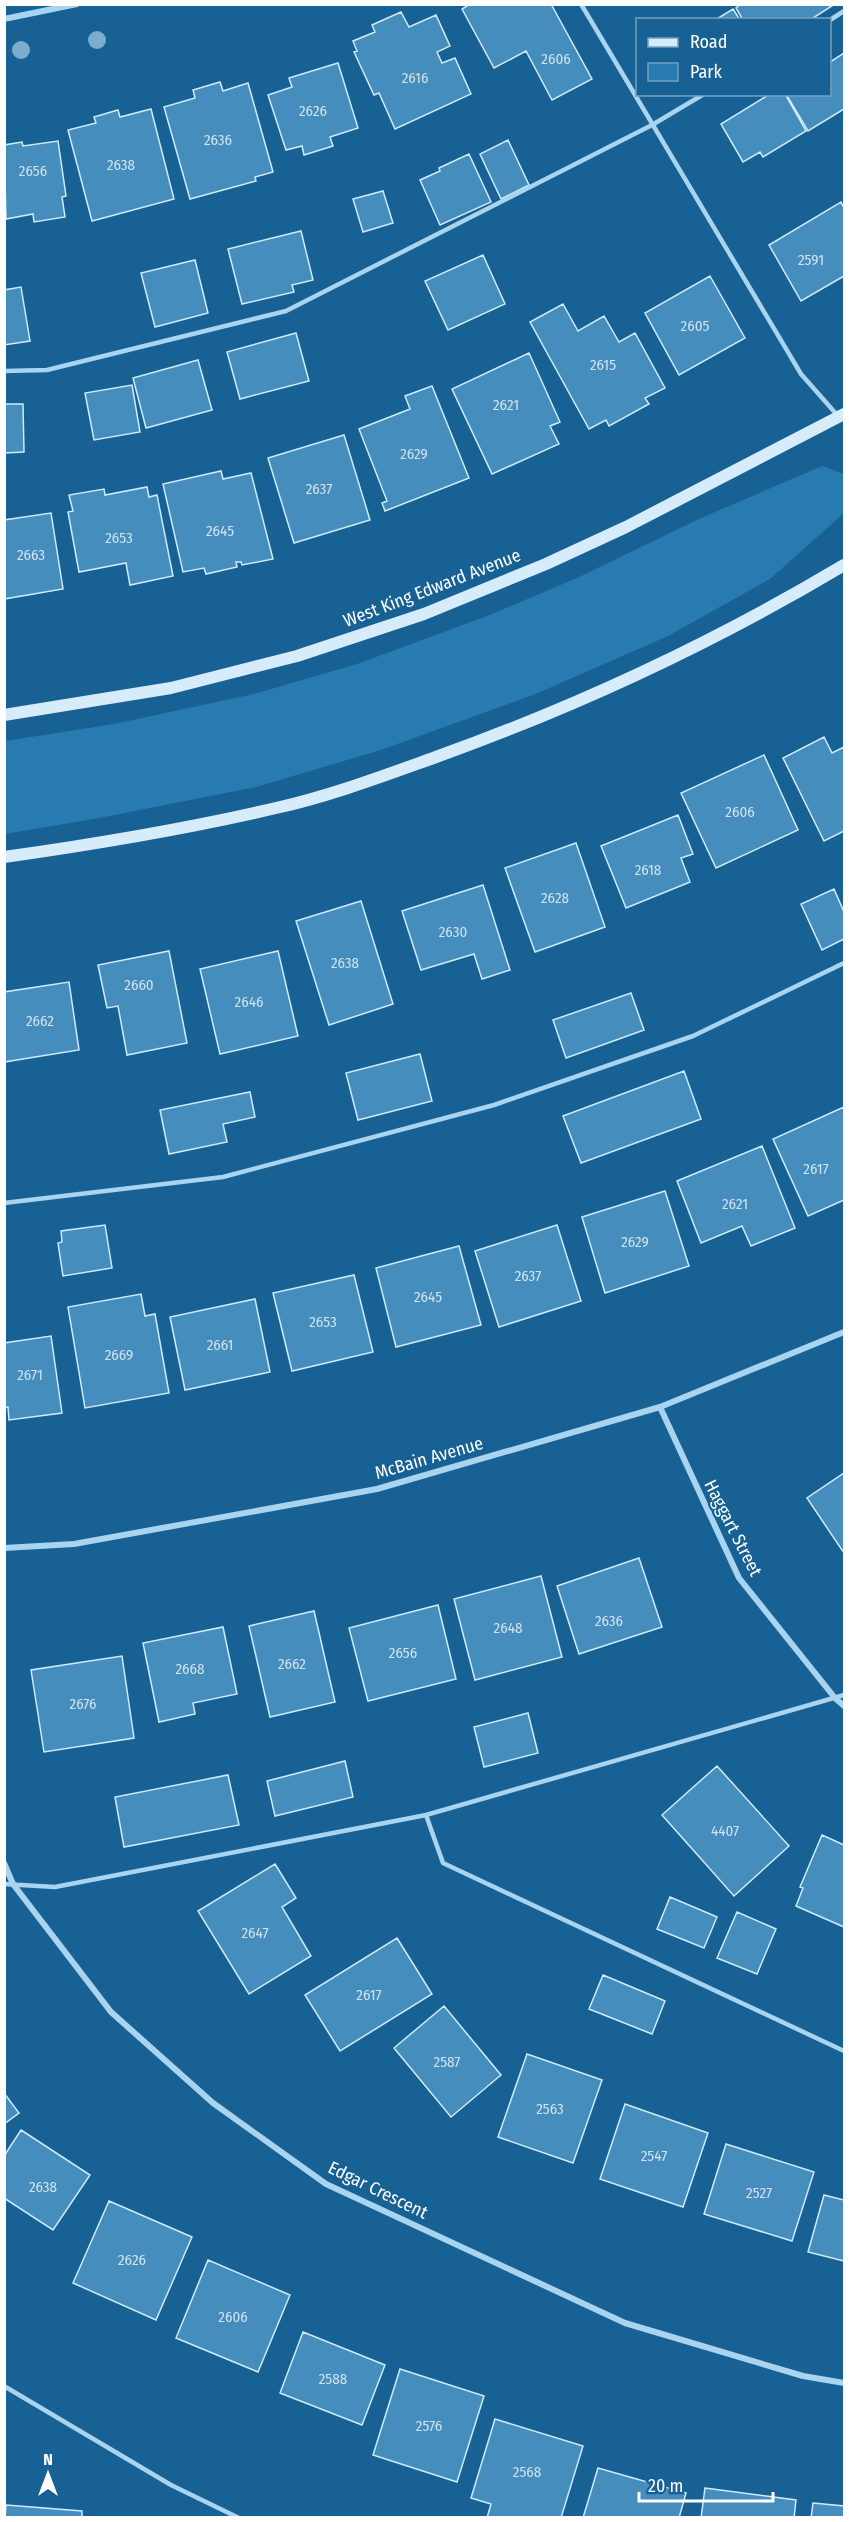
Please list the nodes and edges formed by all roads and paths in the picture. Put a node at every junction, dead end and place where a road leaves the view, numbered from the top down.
1 (77, 4) edge
2 (581, 4) edge
3 (844, 11) edge
4 (4, 19) edge
5 (831, 19) edge
6 (701, 96) edge
7 (652, 125) junction
8 (4, 371) edge
9 (843, 418) edge
10 (844, 565) edge
11 (4, 715) edge
12 (4, 856) edge
13 (844, 963) edge
14 (4, 1203) edge
15 (844, 1332) edge
16 (660, 1407) junction
17 (4, 1548) edge
18 (844, 1695) edge
19 (835, 1698) junction
20 (844, 1706) edge
21 (426, 1815) junction
22 (4, 1863) edge
23 (4, 1884) edge
24 (13, 1884) junction
25 (844, 2051) edge
26 (844, 2383) edge
27 (4, 2386) edge
28 (239, 2517) edge

1 - 4 street
2 - 7 lane
3 - 5 lane
6 - 7 lane
7 - 8 lane
7 - 9 lane
9 - 11 main road, West King Edward Avenue
10 - 12 main road
13 - 14 lane
15 - 16 street, McBain Avenue
16 - 17 street, McBain Avenue
16 - 19 street, Haggart Street
18 - 19 lane
19 - 20 street, Haggart Street
19 - 21 lane
21 - 24 lane
21 - 25 lane
22 - 24 street, Edgar Crescent
23 - 24 lane
24 - 26 street, Edgar Crescent
27 - 28 lane

